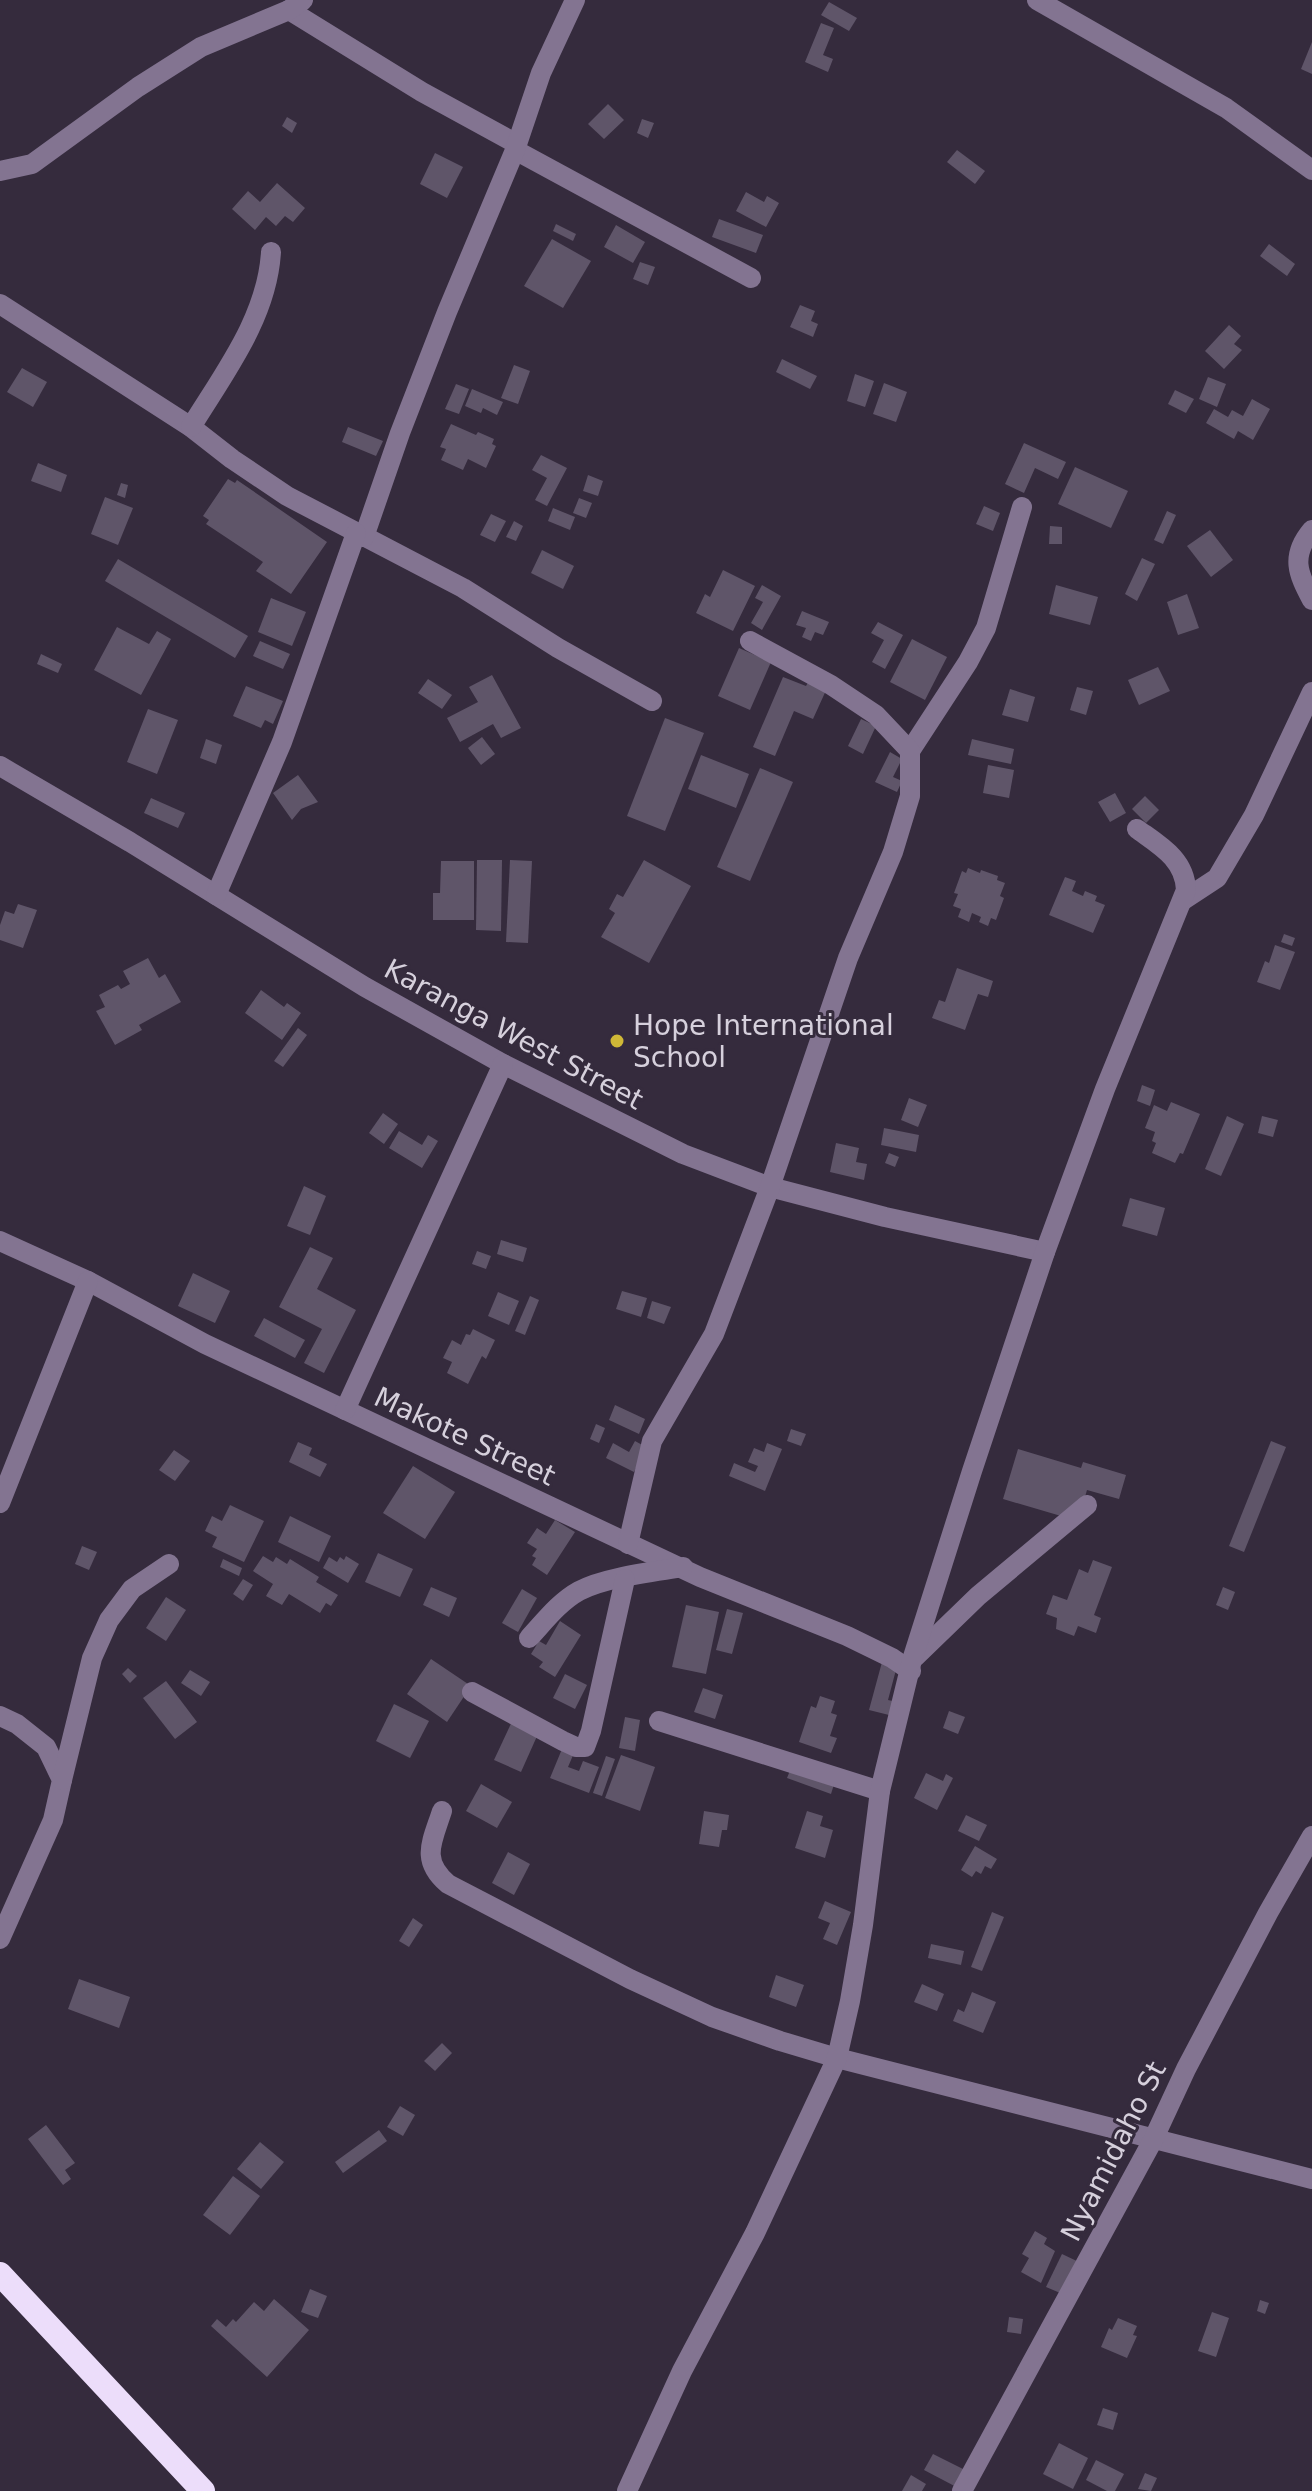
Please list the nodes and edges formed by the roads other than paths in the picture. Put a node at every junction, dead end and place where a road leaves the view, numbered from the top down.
1 (575, 0) edge
2 (1037, 0) edge
3 (296, 5) edge
4 (516, 147) junction
5 (1312, 170) edge
6 (0, 171) edge
7 (271, 252) dead end
8 (751, 278) dead end
9 (0, 304) edge
10 (191, 427) junction
11 (1022, 507) dead end
12 (1312, 530) edge
13 (360, 535) junction
14 (1312, 600) edge
15 (750, 641) dead end
16 (1312, 692) edge
17 (652, 701) dead end
18 (910, 751) junction
19 (0, 766) edge
20 (1137, 829) dead end
21 (216, 895) junction
22 (1182, 901) junction
23 (503, 1064) junction
24 (770, 1187) junction
25 (0, 1241) edge
26 (1045, 1252) junction
27 (88, 1281) junction
28 (345, 1410) junction
29 (0, 1503) edge
30 (1087, 1505) dead end
31 (628, 1544) junction
32 (169, 1564) dead end
33 (683, 1567) junction
34 (625, 1579) junction
35 (529, 1638) dead end
36 (911, 1666) junction
37 (472, 1692) dead end
38 (0, 1716) edge
39 (659, 1721) dead end
40 (62, 1780) junction
41 (880, 1791) junction
42 (442, 1811) dead end
43 (1312, 1836) edge
44 (0, 1939) edge
45 (837, 2058) junction
46 (1153, 2140) junction
47 (1312, 2179) edge
48 (0, 2274) edge
49 (199, 2489) edge
50 (627, 2491) edge
51 (962, 2491) edge

1 - 4 street
2 - 5 street
3 - 4 street
3 - 6 street
4 - 8 street
4 - 13 street
7 - 10 street
9 - 10 street
10 - 13 street
11 - 18 street
12 - 14 street
13 - 17 street
13 - 21 street
15 - 18 street
16 - 22 street
18 - 24 street
19 - 21 street, Karanga West Street
20 - 22 street
21 - 23 street, Karanga West Street
22 - 26 street
23 - 24 street, Karanga West Street
23 - 28 street
24 - 26 street, Karanga West Street
24 - 31 street
25 - 27 street, Makote Street
26 - 36 street
27 - 28 street, Makote Street
27 - 29 street
28 - 31 street, Makote Street
30 - 36 street
31 - 33 street, Makote Street
32 - 40 street
33 - 34 street
33 - 36 street, Makote Street
34 - 35 street
34 - 37 street
36 - 41 street
38 - 40 street
39 - 41 street
40 - 44 street
41 - 45 street
42 - 45 street
43 - 46 street, Nyamidaho St
45 - 46 street
45 - 50 street
46 - 47 street
46 - 51 street, Nyamidaho St
48 - 49 highway

